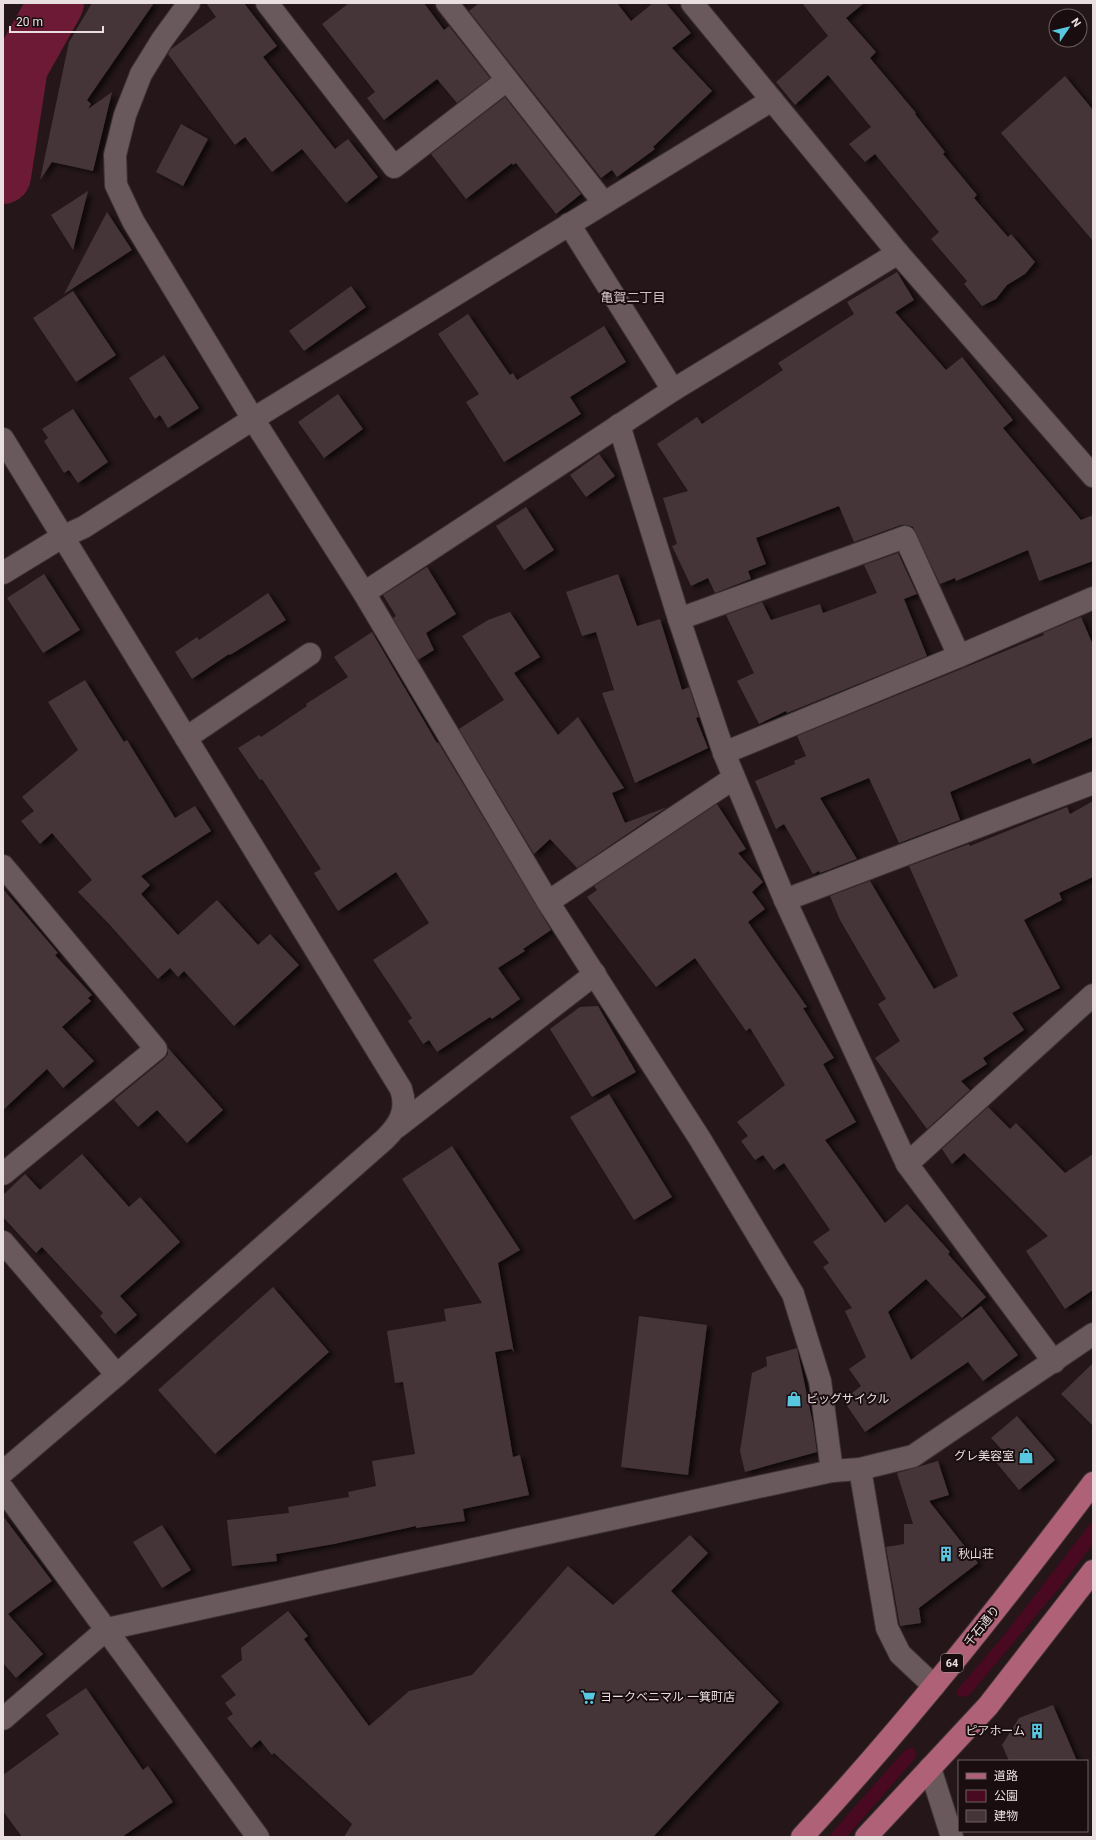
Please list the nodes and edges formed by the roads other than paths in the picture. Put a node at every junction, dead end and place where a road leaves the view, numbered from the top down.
1 (189, 3) edge
2 (267, 3) edge
3 (447, 3) edge
4 (692, 3) edge
5 (507, 80) junction
6 (772, 100) junction
7 (604, 203) junction
8 (569, 224) junction
9 (898, 253) junction
10 (673, 390) junction
11 (253, 419) junction
12 (619, 426) junction
13 (3, 439) edge
14 (1093, 476) edge
15 (62, 536) junction
16 (3, 573) edge
17 (364, 593) junction
18 (1093, 598) edge
19 (679, 619) junction
20 (310, 654) dead end
21 (959, 656) junction
22 (186, 738) junction
23 (724, 753) junction
24 (734, 778) junction
25 (1093, 783) edge
26 (3, 866) edge
27 (785, 900) junction
28 (548, 902) junction
29 (595, 974) junction
30 (1093, 995) edge
31 (397, 1127) junction
32 (908, 1164) junction
33 (3, 1174) edge
34 (3, 1242) edge
35 (1093, 1334) edge
36 (1054, 1362) junction
37 (117, 1375) junction
38 (860, 1469) junction
39 (832, 1470) junction
40 (3, 1472) edge
41 (1093, 1483) edge
42 (3, 1489) edge
43 (1093, 1571) edge
44 (107, 1629) junction
45 (934, 1686) junction
46 (3, 1719) edge
47 (930, 1768) junction
48 (258, 1837) edge
49 (802, 1837) edge
50 (866, 1837) edge
51 (952, 1837) edge

1 - 11 street
2 - 5 street
3 - 5 street
4 - 6 street
5 - 7 street
6 - 7 street
6 - 9 street
7 - 8 street
8 - 10 street
8 - 11 street
9 - 10 street
9 - 14 street
10 - 12 street
11 - 15 street
11 - 17 street
12 - 17 street
12 - 19 street
13 - 15 street
15 - 16 street
15 - 22 street
17 - 28 street
18 - 21 street
19 - 21 street
19 - 23 street
20 - 22 street
21 - 23 street
22 - 31 street
23 - 24 street
24 - 27 street
24 - 28 street
25 - 27 street
26 - 33 street
27 - 32 street
28 - 29 street
29 - 31 street
29 - 39 street
30 - 32 street
31 - 37 street
32 - 36 street
34 - 37 street
35 - 36 street
36 - 38 street
37 - 40 street
38 - 39 street
38 - 45 street
39 - 44 street
41 - 45 main road, 千石通り / 64
42 - 44 street
43 - 47 main road
44 - 46 street
44 - 48 street
45 - 49 main road, 千石通り / 64
47 - 50 main road
47 - 51 street

